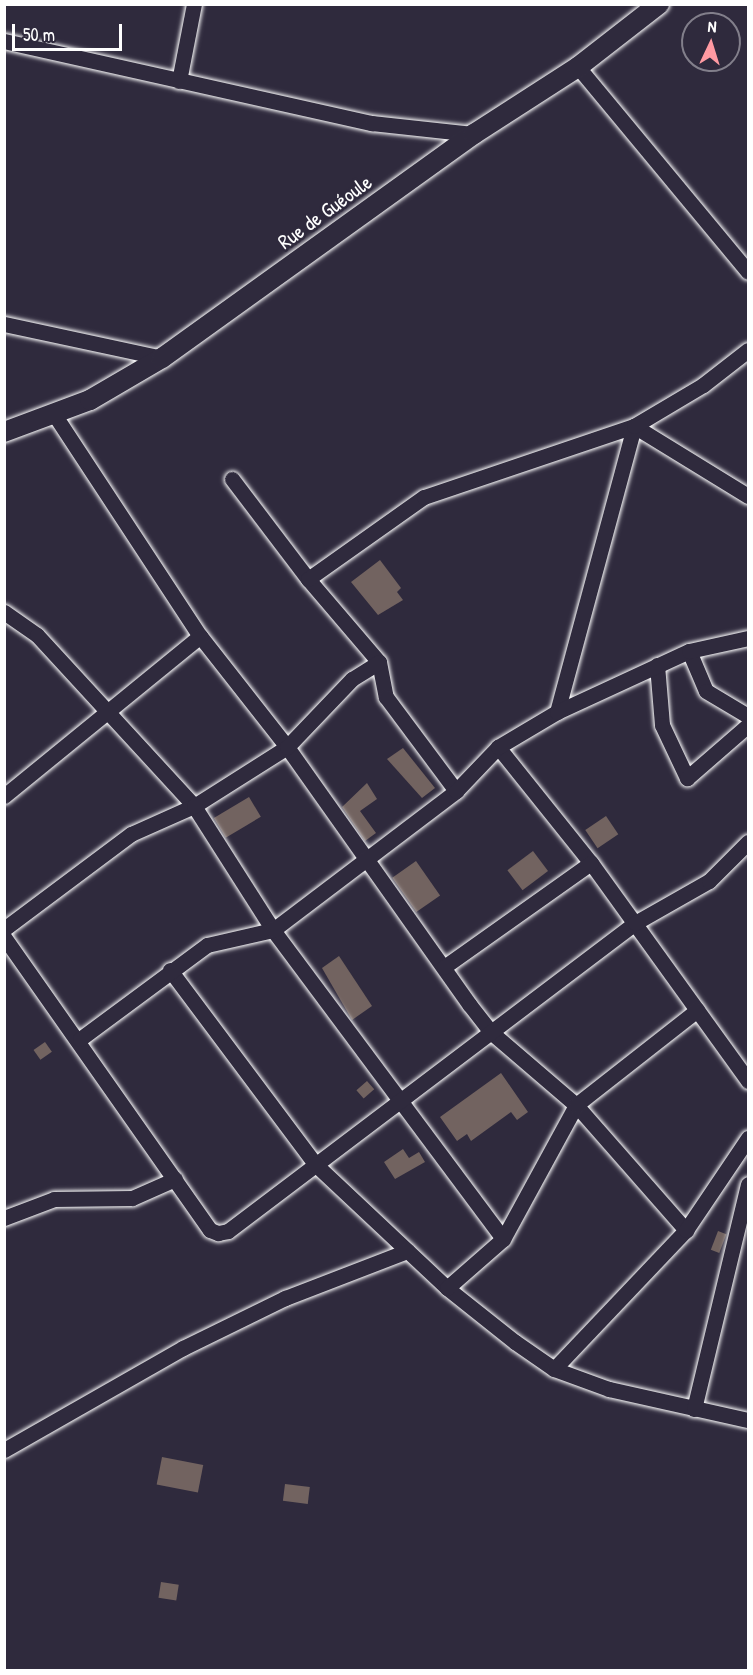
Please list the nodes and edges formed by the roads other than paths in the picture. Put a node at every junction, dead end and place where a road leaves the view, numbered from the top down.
1 (194, 4) edge
2 (659, 4) edge
3 (4, 41) edge
4 (578, 68) junction
5 (179, 81) junction
6 (474, 134) junction
7 (748, 272) edge
8 (4, 324) edge
9 (748, 350) edge
10 (162, 358) junction
11 (54, 414) junction
12 (634, 426) junction
13 (4, 432) edge
14 (232, 479) dead end
15 (748, 496) edge
16 (308, 579) junction
17 (4, 612) edge
18 (200, 636) junction
19 (748, 638) edge
20 (689, 651) junction
21 (379, 662) junction
22 (657, 665) junction
23 (557, 712) junction
24 (104, 713) junction
25 (748, 717) edge
26 (748, 725) edge
27 (287, 747) junction
28 (498, 747) junction
29 (456, 791) junction
30 (4, 796) edge
31 (194, 806) junction
32 (748, 842) edge
33 (364, 861) junction
34 (591, 862) junction
35 (635, 923) junction
36 (4, 929) edge
37 (273, 930) junction
38 (4, 937) edge
39 (444, 967) junction
40 (170, 970) junction
41 (697, 1010) junction
42 (492, 1033) junction
43 (80, 1039) junction
44 (748, 1081) edge
45 (398, 1098) junction
46 (576, 1105) junction
47 (748, 1138) edge
48 (742, 1157) edge
49 (315, 1164) junction
50 (175, 1179) junction
51 (748, 1184) edge
52 (4, 1218) edge
53 (686, 1230) junction
54 (503, 1239) junction
55 (407, 1251) junction
56 (447, 1288) junction
57 (554, 1369) junction
58 (694, 1408) junction
59 (748, 1420) edge
60 (4, 1449) edge

1 - 5 street
2 - 4 main road, Rue de Guéoule
3 - 5 street
4 - 6 main road, Rue de Guéoule
4 - 7 street
5 - 6 street
6 - 10 main road, Rue de Guéoule
8 - 10 street
9 - 12 street
10 - 11 main road, Rue de Guéoule
11 - 13 main road, Rue de Guéoule
11 - 18 street
12 - 15 street
12 - 16 street
12 - 23 street
14 - 16 street
16 - 21 street
17 - 24 street
18 - 24 street
18 - 27 street
19 - 20 street
20 - 22 street
20 - 25 street
21 - 27 street
21 - 29 street
22 - 23 street
22 - 26 street
23 - 28 street
24 - 30 street
24 - 31 street
27 - 31 street
27 - 33 street
28 - 29 street
28 - 34 street
29 - 33 street
31 - 36 street
31 - 37 street
32 - 35 street
33 - 37 street
33 - 39 street
34 - 35 street
34 - 39 street
35 - 41 street
35 - 42 street
37 - 40 street
37 - 45 street
38 - 43 street
39 - 42 street
40 - 43 street
40 - 49 street
41 - 44 street
41 - 46 street
42 - 45 street
42 - 46 street
43 - 50 street
45 - 49 street
45 - 54 street
46 - 53 street
46 - 54 street
47 - 48 street
48 - 53 street
49 - 50 street
49 - 55 street
50 - 52 street
51 - 58 street
53 - 57 street
54 - 56 street
55 - 56 street
55 - 60 street
56 - 57 street
57 - 58 street
58 - 59 street

